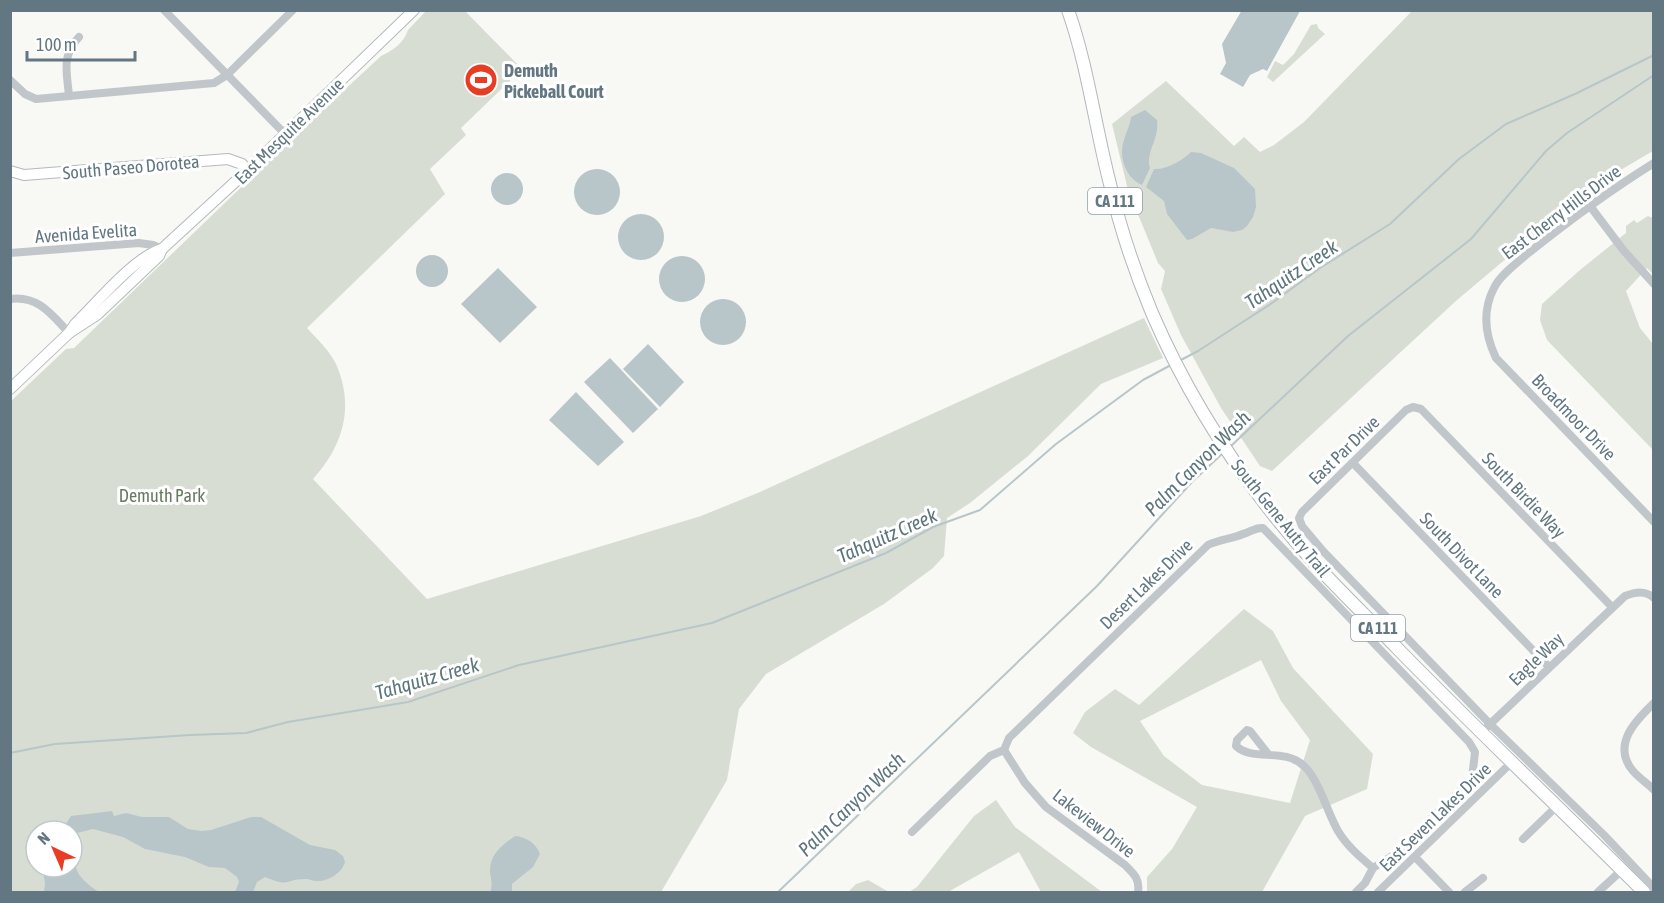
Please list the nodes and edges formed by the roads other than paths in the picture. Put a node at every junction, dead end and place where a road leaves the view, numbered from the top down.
1 (164, 10) edge
2 (414, 10) edge
3 (1068, 10) edge
4 (288, 12) edge
5 (80, 37) dead end
6 (227, 75) junction
7 (10, 80) edge
8 (69, 96) junction
9 (285, 134) junction
10 (1653, 163) edge
11 (248, 170) junction
12 (10, 171) edge
13 (1590, 206) junction
14 (162, 249) junction
15 (10, 253) edge
16 (1653, 284) edge
17 (10, 299) edge
18 (1486, 326) joint
19 (69, 333) junction
20 (10, 389) edge
21 (1413, 407) joint
22 (1353, 463) junction
23 (1299, 518) joint
24 (1653, 522) edge
25 (1653, 598) edge
26 (1612, 607) junction
27 (1549, 667) junction
28 (1653, 703) edge
29 (1490, 724) junction
30 (1480, 734) junction
31 (1004, 750) junction
32 (1268, 754) dead end
33 (1512, 762) junction
34 (1653, 790) edge
35 (1557, 806) junction
36 (912, 832) dead end
37 (1523, 839) dead end
38 (1415, 857) junction
39 (1373, 868) junction
40 (1622, 870) junction
41 (1483, 878) dead end
42 (1653, 888) edge
43 (1138, 892) edge
44 (1356, 892) edge
45 (1378, 892) edge
46 (1449, 892) edge
47 (1465, 892) edge
48 (1599, 892) edge
49 (1644, 892) edge

1 - 6 street
2 - 9 street, East Mesquite Avenue
3 - 30 main road, South Gene Autry Trail / CA 111
4 - 6 street
5 - 8 street
6 - 8 street
6 - 9 street
7 - 8 street
9 - 11 street, East Mesquite Avenue
10 - 13 street, East Cherry Hills Drive
11 - 12 street, South Paseo Dorotea
11 - 14 street, East Mesquite Avenue
13 - 16 street
13 - 18 street, East Cherry Hills Drive
14 - 15 street, Avenida Evelita
14 - 19 street, East Mesquite Avenue
17 - 19 street
18 - 24 street, Broadmoor Drive
19 - 20 street, East Mesquite Avenue
21 - 22 street, East Par Drive
21 - 26 street, South Birdie Way
22 - 23 street, East Par Drive
22 - 27 street, South Divot Lane
23 - 29 street, South Gene Autry Trail
25 - 26 street, Eagle Way
26 - 27 street, Eagle Way
27 - 29 street, Eagle Way
28 - 34 street
29 - 30 street, Eagle Way
29 - 42 street, South Gene Autry Trail
30 - 33 main road, South Gene Autry Trail / CA 111
31 - 36 street, Desert Lakes Drive
31 - 39 street, Desert Lakes Drive
31 - 43 street, Lakeview Drive
32 - 39 street
33 - 35 main road, South Gene Autry Trail / CA 111
33 - 38 street, East Seven Lakes Drive
35 - 37 street
35 - 40 main road, South Gene Autry Trail / CA 111
38 - 45 street, East Seven Lakes Drive
38 - 46 street
39 - 44 street, Desert Lakes Drive
40 - 48 street
40 - 49 main road, South Gene Autry Trail / CA 111
41 - 47 street

